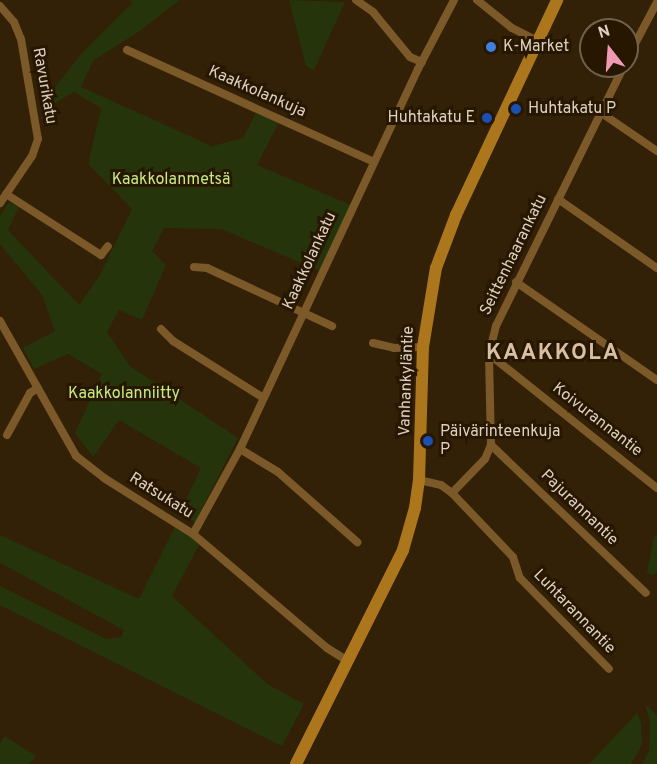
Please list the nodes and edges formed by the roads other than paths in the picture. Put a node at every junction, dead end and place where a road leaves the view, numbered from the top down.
1 (356, 0) edge
2 (454, 0) edge
3 (477, 0) edge
4 (557, 0) edge
5 (657, 2) edge
6 (0, 6) edge
7 (639, 36) edge
8 (538, 41) junction
9 (127, 50) dead end
10 (422, 62) junction
11 (618, 78) edge
12 (600, 112) junction
13 (657, 151) edge
14 (374, 162) junction
15 (6, 194) junction
16 (558, 199) junction
17 (0, 202) edge
18 (108, 246) dead end
19 (194, 267) dead end
20 (657, 268) edge
21 (516, 282) junction
22 (302, 313) junction
23 (0, 321) edge
24 (332, 326) dead end
25 (161, 329) dead end
26 (373, 343) dead end
27 (423, 347) junction
28 (489, 354) junction
29 (657, 380) edge
30 (38, 388) junction
31 (262, 397) junction
32 (7, 435) dead end
33 (491, 445) junction
34 (240, 449) junction
35 (419, 480) junction
36 (657, 488) edge
37 (452, 493) junction
38 (193, 534) junction
39 (357, 542) dead end
40 (646, 593) dead end
41 (348, 661) junction
42 (609, 669) dead end
43 (296, 764) edge

1 - 10 street
2 - 10 street, Kaakkolankatu
3 - 8 street
4 - 8 street, Vanhankyläntie
5 - 7 street
6 - 15 street, Ravurikatu
8 - 27 street, Vanhankyläntie
9 - 14 street, Kaakkolankuja
10 - 14 street, Kaakkolankatu
11 - 12 street, Seittenhaarankatu
12 - 13 street
12 - 16 street, Seittenhaarankatu
14 - 22 street, Kaakkolankatu
15 - 17 street, Ravurikatu
15 - 18 street
16 - 20 street
16 - 21 street, Seittenhaarankatu
19 - 22 street
21 - 28 street, Seittenhaarankatu
21 - 29 street
22 - 24 street
22 - 31 street, Kaakkolankatu
23 - 30 street, Ratsukatu
25 - 31 street
26 - 27 street
27 - 35 street, Vanhankyläntie
28 - 33 street, Seittenhaarankatu
28 - 36 street, Koivurannantie
30 - 32 street
30 - 38 street, Ratsukatu
31 - 34 street, Kaakkolankatu
33 - 37 street
33 - 40 street, Pajurannantie
34 - 38 street, Kaakkolankatu
34 - 39 street
35 - 37 street, Luhtarannantie
35 - 41 street, Vanhankyläntie
37 - 42 street, Luhtarannantie
38 - 41 street, Ratsukatu
41 - 43 street, Vanhankyläntie

